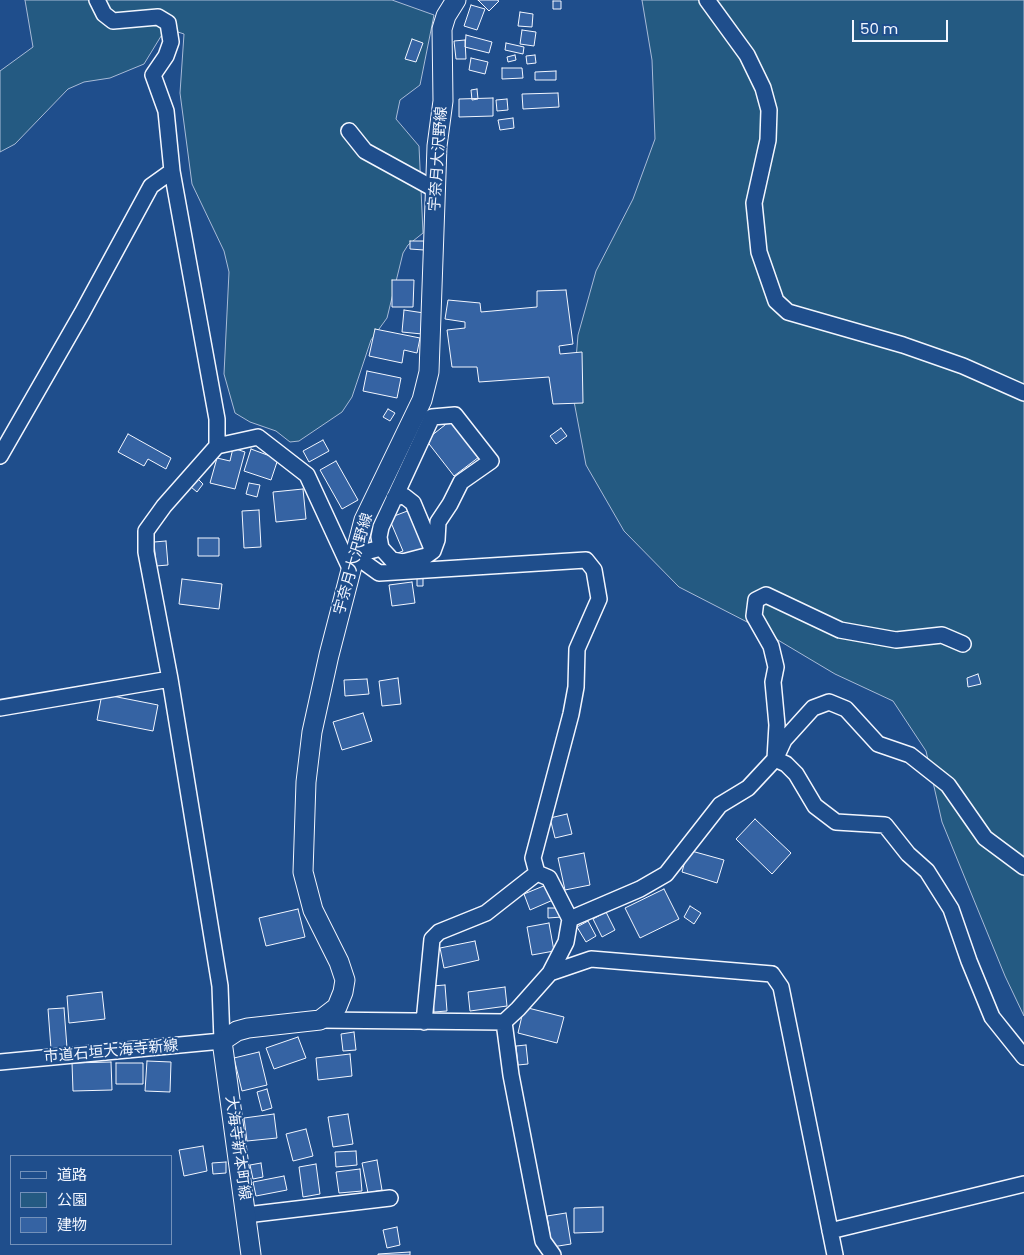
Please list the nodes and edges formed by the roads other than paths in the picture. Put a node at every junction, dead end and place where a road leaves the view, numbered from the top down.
1 (97, 0) edge
2 (456, 0) edge
3 (707, 0) edge
4 (721, 6) edge
5 (349, 132) dead end
6 (172, 171) junction
7 (436, 190) junction
8 (1024, 393) edge
9 (217, 446) junction
10 (0, 456) edge
11 (394, 498) junction
12 (381, 548) junction
13 (433, 551) junction
14 (352, 562) junction
15 (963, 644) dead end
16 (170, 679) junction
17 (0, 708) edge
18 (775, 759) junction
19 (1024, 866) edge
20 (536, 873) junction
21 (570, 919) junction
22 (550, 973) junction
23 (320, 1020) junction
24 (424, 1022) junction
25 (504, 1022) junction
26 (222, 1042) junction
27 (1024, 1056) edge
28 (0, 1059) edge
29 (1024, 1184) edge
30 (390, 1198) dead end
31 (246, 1215) junction
32 (830, 1231) junction
33 (251, 1255) edge
34 (553, 1255) edge
35 (835, 1255) edge

1 - 6 street
2 - 7 main road, 宇奈月大沢野線
3 - 4 street
4 - 8 street
5 - 7 street
6 - 9 street
6 - 10 street
7 - 14 main road, 宇奈月大沢野線
9 - 14 street
9 - 16 street
11 - 12 street
11 - 13 street
11 - 13 street
12 - 13 street
12 - 14 street
14 - 20 street
14 - 23 main road, 宇奈月大沢野線
15 - 18 street
16 - 17 street
16 - 26 street
18 - 19 street
18 - 21 street
18 - 27 street
20 - 21 street
20 - 24 street
21 - 22 street
22 - 25 street
22 - 32 street
23 - 24 street
23 - 26 main road
24 - 25 street
25 - 34 street
26 - 28 street, 市道石垣大海寺新線
26 - 31 main road, 大海寺新本町線
29 - 32 street
30 - 31 street
31 - 33 main road, 大海寺新本町線
32 - 35 street

